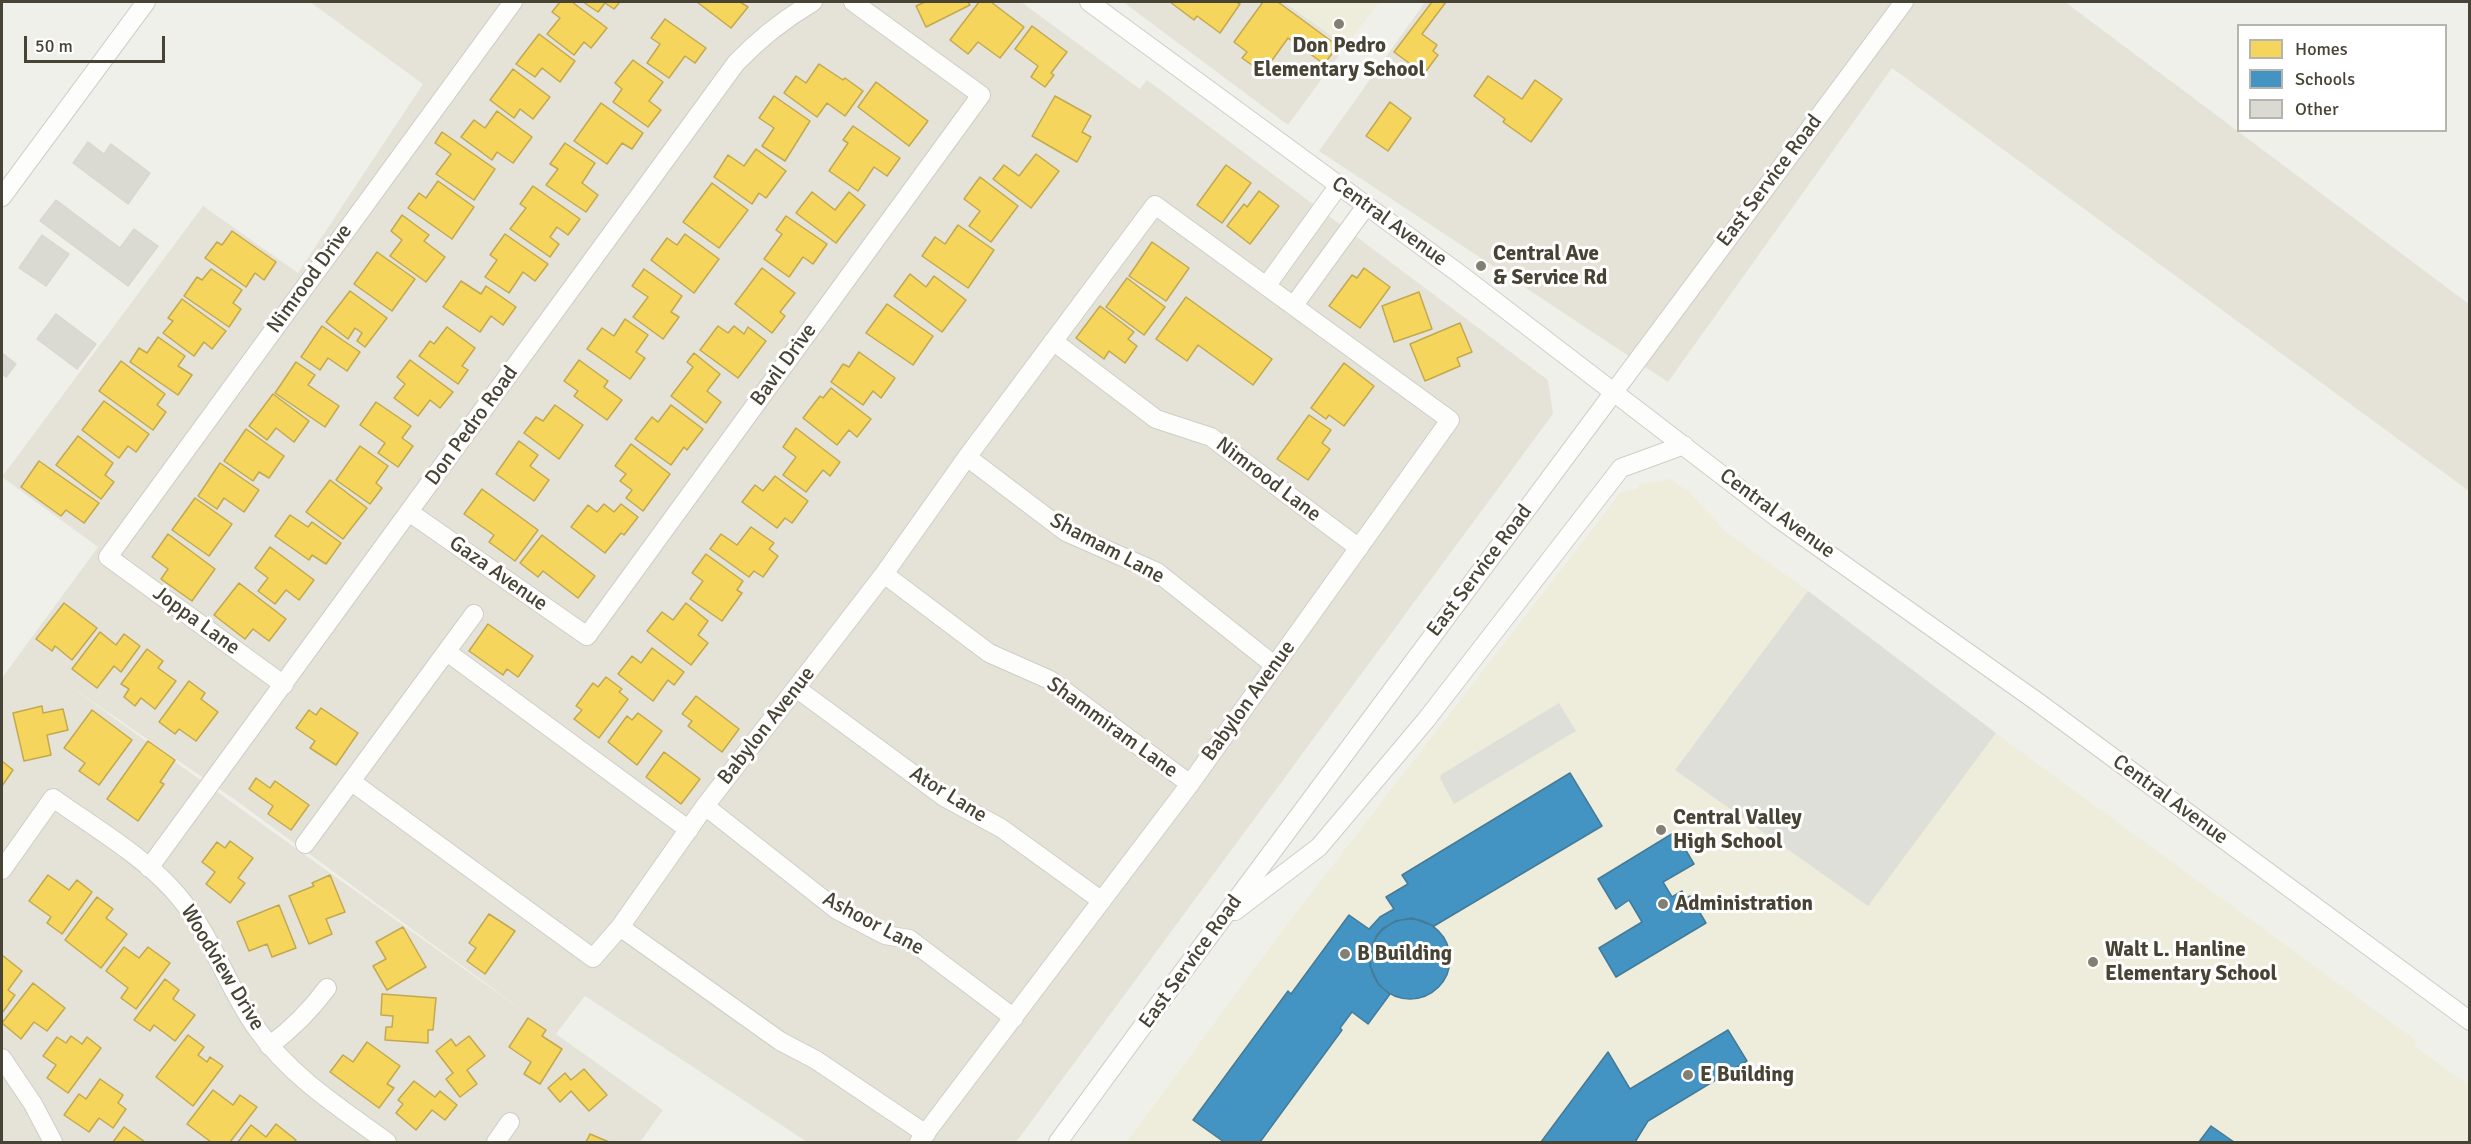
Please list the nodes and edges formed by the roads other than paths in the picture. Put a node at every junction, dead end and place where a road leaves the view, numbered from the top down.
1 (146, 2) edge
2 (513, 2) edge
3 (813, 2) edge
4 (853, 2) edge
5 (1089, 2) edge
6 (1904, 2) edge
7 (1339, 185) junction
8 (2, 197) edge
9 (1366, 206) junction
10 (1267, 285) junction
11 (1294, 305) junction
12 (1053, 341) junction
13 (1614, 392) junction
14 (1684, 445) junction
15 (967, 458) junction
16 (409, 512) junction
17 (1359, 548) junction
18 (108, 557) joint
19 (884, 574) junction
20 (474, 614) dead end
21 (586, 636) joint
22 (447, 652) junction
23 (1274, 665) junction
24 (284, 685) junction
25 (796, 688) junction
26 (352, 782) junction
27 (1190, 784) junction
28 (705, 806) junction
29 (689, 830) junction
30 (305, 843) dead end
31 (149, 868) junction
32 (2, 870) edge
33 (1102, 901) junction
34 (1219, 923) junction
35 (620, 927) junction
36 (327, 988) dead end
37 (1014, 1018) junction
38 (2469, 1021) edge
39 (269, 1046) junction
40 (2, 1058) edge
41 (510, 1122) dead end
42 (923, 1138) edge
43 (52, 1143) edge
44 (387, 1143) edge
45 (496, 1143) edge
46 (1058, 1143) edge

1 - 8 street
2 - 18 street, Nimrood Drive
3 - 16 street, Don Pedro Road
4 - 21 street, Bavil Drive
5 - 7 street, Central Avenue
6 - 13 street, East Service Road
7 - 9 street, Central Avenue
7 - 10 street
9 - 11 street
9 - 13 street, Central Avenue
10 - 11 street, Babylon Avenue
10 - 12 street, Babylon Avenue
11 - 17 street, Babylon Avenue
12 - 15 street, Babylon Avenue
12 - 17 street, Nimrood Lane
13 - 14 street, Central Avenue
13 - 34 street, East Service Road
14 - 34 street
14 - 38 street, Central Avenue
15 - 19 street, Babylon Avenue
15 - 23 street, Shamam Lane
16 - 21 street, Gaza Avenue
16 - 24 street, Don Pedro Road
17 - 23 street, Babylon Avenue
18 - 24 street, Joppa Lane
19 - 25 street, Babylon Avenue
19 - 27 street, Shammiram Lane
20 - 22 street
22 - 26 street
22 - 29 street
23 - 27 street, Babylon Avenue
24 - 31 street, Don Pedro Road
25 - 28 street, Babylon Avenue
25 - 33 street, Ator Lane
26 - 30 street
26 - 35 street, Babylon Avenue
27 - 33 street, Babylon Avenue
28 - 29 street, Babylon Avenue
28 - 37 street, Ashoor Lane
29 - 35 street, Babylon Avenue
31 - 32 street, Woodview Drive
31 - 39 street, Woodview Drive
33 - 37 street, Babylon Avenue
34 - 46 street, East Service Road
35 - 42 street, Babylon Avenue
36 - 39 street
37 - 42 street, Babylon Avenue
39 - 44 street, Woodview Drive
40 - 43 street
41 - 45 street

